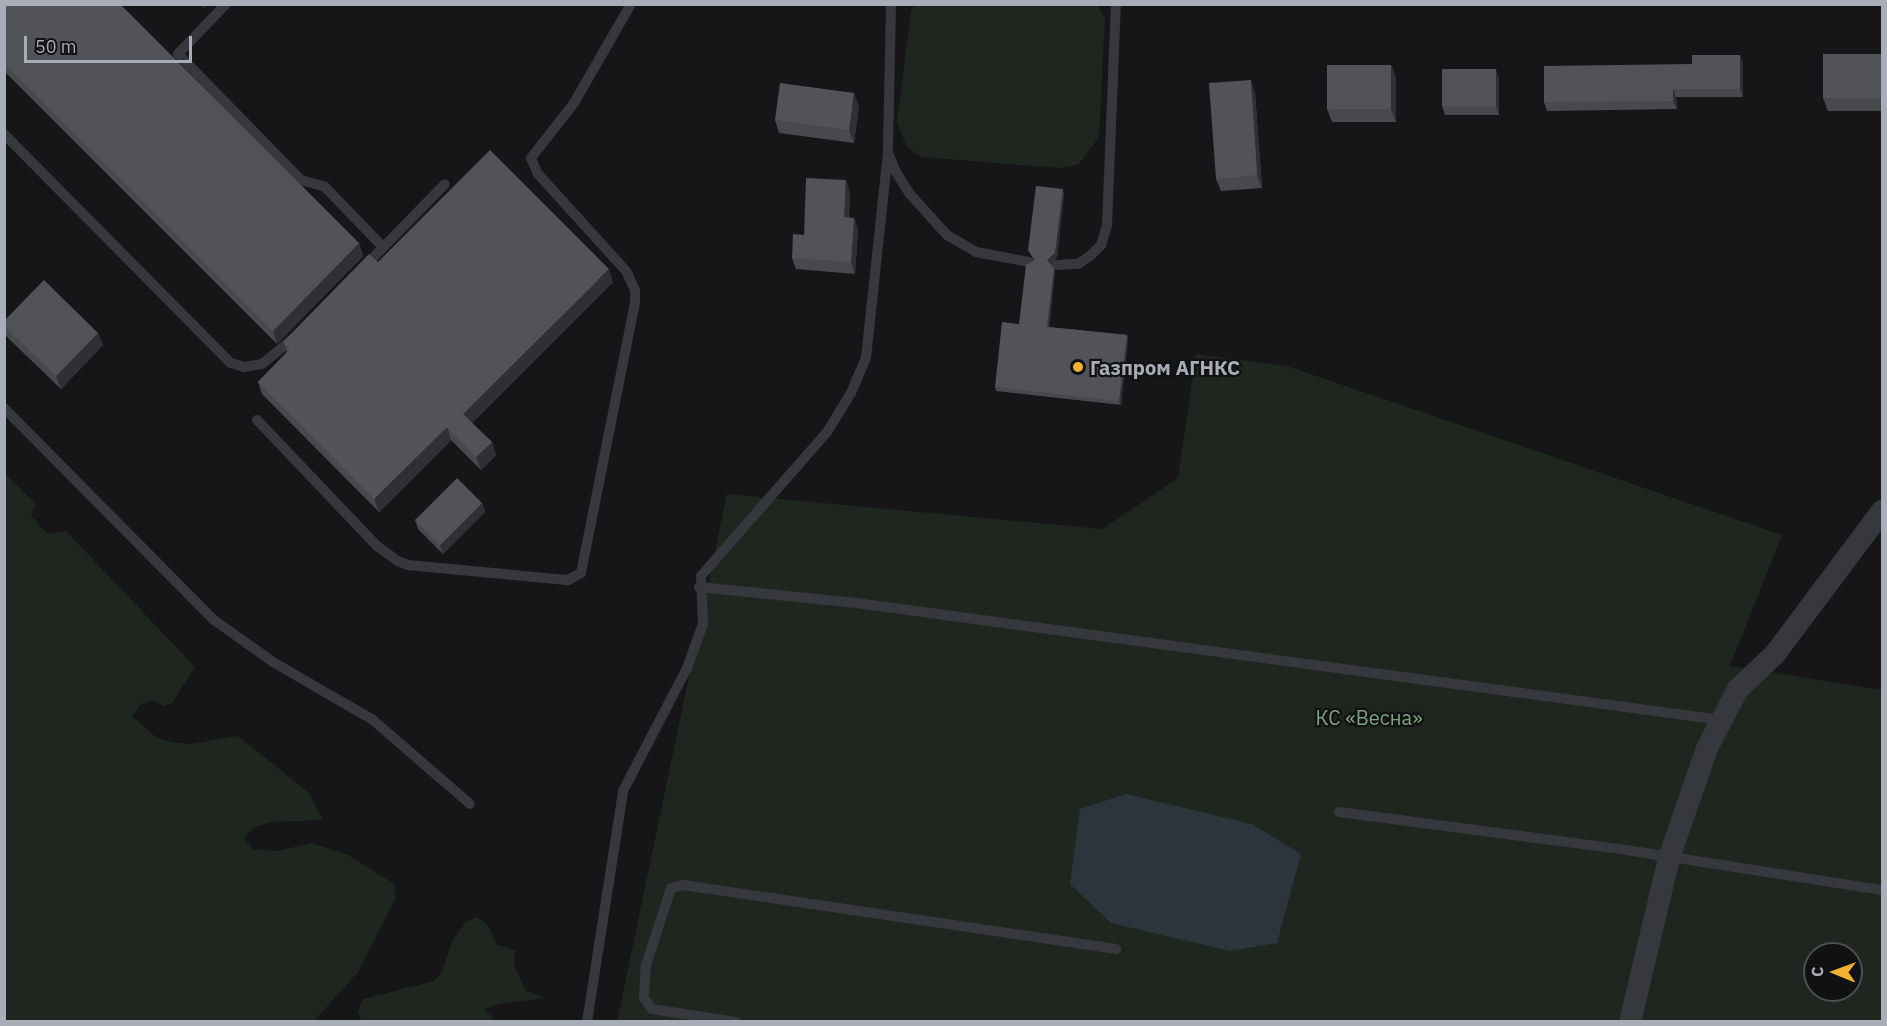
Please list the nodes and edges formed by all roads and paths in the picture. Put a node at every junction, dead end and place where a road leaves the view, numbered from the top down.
1 (226, 4) edge
2 (631, 4) edge
3 (891, 4) edge
4 (1116, 4) edge
5 (4, 134) edge
6 (888, 153) junction
7 (445, 184) dead end
8 (383, 247) junction
9 (1029, 262) edge
10 (1056, 265) dead end
11 (352, 279) edge
12 (305, 327) edge
13 (6, 412) edge
14 (257, 420) dead end
15 (1882, 511) edge
16 (699, 586) junction
17 (1722, 720) junction
18 (470, 804) dead end
19 (1339, 812) dead end
20 (1669, 858) junction
21 (1882, 890) edge
22 (1116, 949) dead end
23 (587, 1022) edge
24 (736, 1022) edge
25 (1630, 1022) edge

1 - 8 lane
2 - 14 lane
3 - 6 lane
4 - 10 lane
5 - 12 lane
6 - 9 lane
6 - 16 lane
7 - 8 lane
8 - 11 lane
13 - 18 lane
15 - 17 street
16 - 17 lane
16 - 23 lane
17 - 20 street
19 - 20 lane
20 - 21 lane
20 - 25 street
22 - 24 lane

